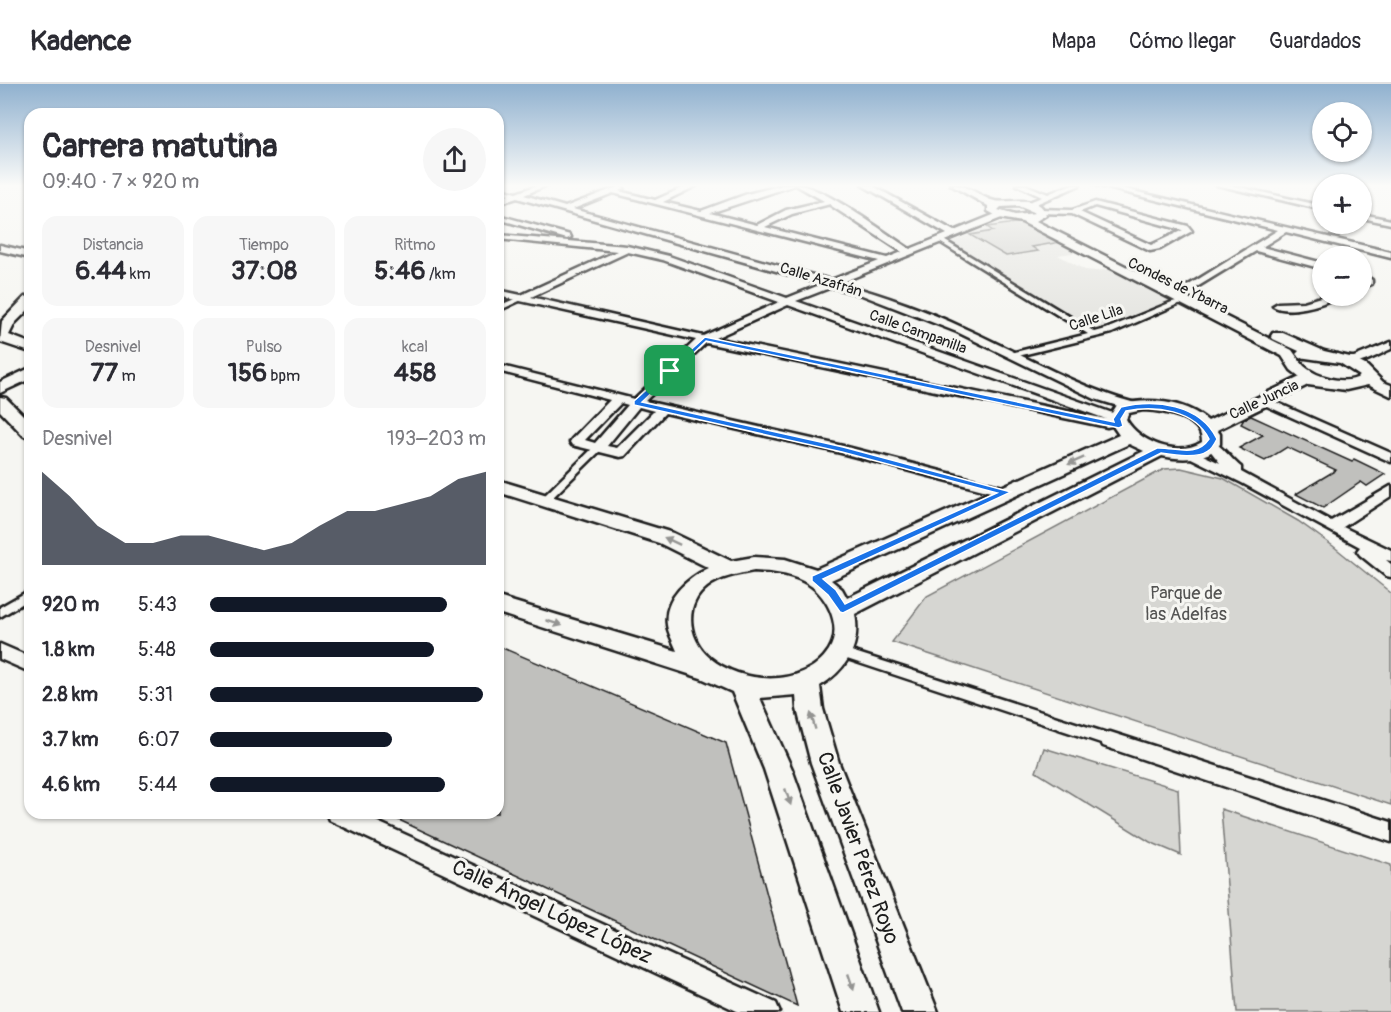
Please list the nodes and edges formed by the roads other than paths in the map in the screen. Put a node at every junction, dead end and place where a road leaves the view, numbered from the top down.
1 (537, 228) edge
2 (639, 228) edge
3 (764, 228) edge
4 (872, 228) edge
5 (944, 228) edge
6 (964, 228) edge
7 (1044, 228) edge
8 (1066, 228) edge
9 (1108, 228) edge
10 (1185, 228) edge
11 (1283, 228) edge
12 (1286, 229) junction
13 (657, 233) junction
14 (954, 234) junction
15 (504, 237) edge
16 (647, 238) dead end
17 (940, 240) junction
18 (584, 242) dead end
19 (632, 246) junction
20 (0, 248) edge
21 (1255, 248) junction
22 (910, 253) junction
23 (24, 254) edge
24 (1391, 255) edge
25 (889, 261) junction
26 (1312, 263) edge
27 (833, 282) junction
28 (24, 293) edge
29 (504, 294) edge
30 (1186, 296) junction
31 (524, 297) junction
32 (788, 301) junction
33 (1312, 302) edge
34 (24, 306) edge
35 (504, 306) edge
36 (1278, 306) dead end
37 (0, 316) edge
38 (1093, 334) junction
39 (1, 337) edge
40 (705, 339) junction
41 (1391, 345) edge
42 (24, 346) edge
43 (1319, 354) junction
44 (1014, 355) junction
45 (1352, 362) junction
46 (1296, 364) junction
47 (504, 369) edge
48 (24, 376) edge
49 (1368, 377) junction
50 (1322, 380) junction
51 (1345, 385) junction
52 (0, 388) edge
53 (1391, 391) edge
54 (619, 398) junction
55 (1262, 400) junction
56 (0, 402) edge
57 (636, 403) junction
58 (1391, 404) edge
59 (1131, 406) junction
60 (662, 409) junction
61 (1185, 413) junction
62 (24, 426) edge
63 (1122, 427) junction
64 (1209, 436) junction
65 (598, 448) junction
66 (1160, 450) junction
67 (1187, 453) junction
68 (1391, 458) edge
69 (1248, 480) junction
70 (504, 488) edge
71 (1391, 490) edge
72 (1006, 492) junction
73 (546, 500) junction
74 (1338, 530) junction
75 (1391, 556) edge
76 (725, 567) junction
77 (1391, 572) edge
78 (815, 578) junction
79 (24, 598) edge
80 (504, 607) edge
81 (843, 610) junction
82 (0, 613) edge
83 (0, 651) edge
84 (842, 652) junction
85 (24, 662) edge
86 (709, 670) junction
87 (807, 681) junction
88 (742, 685) junction
89 (1110, 740) joint
90 (349, 819) edge
91 (1391, 832) edge
92 (767, 1012) edge
93 (861, 1012) edge
94 (920, 1012) edge

1 - 18 street
2 - 13 street, Calle Azafrán
3 - 25 street
4 - 22 street
5 - 14 street
6 - 14 street
7 - 30 main road, Condes de Ybarra
8 - 30 main road, Condes de Ybarra
9 - 10 street
11 - 12 street
12 - 21 street
12 - 24 street
13 - 16 street
13 - 27 street, Calle Azafrán
14 - 17 street
15 - 19 street, Calle Campanilla
17 - 22 street
17 - 38 street
19 - 31 street
19 - 32 street, Calle Campanilla
20 - 23 street
21 - 26 street
21 - 30 street
22 - 25 street
25 - 27 street
27 - 32 street
27 - 44 street, Calle Azafrán
28 - 37 main road
29 - 31 street
30 - 38 street, Calle Lila
30 - 43 main road, Condes de Ybarra
30 - 46 main road, Condes de Ybarra
31 - 35 street
31 - 40 street
32 - 40 street
32 - 63 street, Calle Campanilla
33 - 36 street
34 - 39 main road
38 - 44 street, Calle Lila
39 - 42 main road
40 - 57 street
40 - 63 street
41 - 45 street
43 - 45 main road, Condes de Ybarra
43 - 46 main road, Calle Juncia
44 - 59 street, Calle Azafrán
45 - 49 main road
46 - 50 main road, Condes de Ybarra
46 - 61 main road, Calle Juncia
47 - 54 street
48 - 52 main road
49 - 51 main road
49 - 53 main road
50 - 51 main road
50 - 55 main road, Calle Juncia
51 - 58 main road
54 - 57 street
54 - 65 street
55 - 64 main road, Calle Juncia
55 - 68 street
56 - 62 main road
57 - 60 street
57 - 65 street
59 - 61 main road
59 - 63 main road
60 - 65 street
60 - 72 street
61 - 64 main road
63 - 66 main road
63 -> 72 main road
64 - 67 main road, Calle Juncia
64 - 69 street
65 - 73 street
66 - 67 main road
66 - 81 main road
67 - 69 street
69 - 74 street
70 - 73 main road
71 - 74 street
72 - 78 main road
76 -> 73 main road
74 - 75 street
74 - 77 street
76 - 78 main road
76 - 86 main road
78 - 81 main road
79 - 82 street
80 -> 86 main road
81 - 84 main road
83 - 85 street
84 - 87 main road
84 - 89 street
86 - 88 main road
87 - 88 main road
94 -> 87 main road, Calle Javier Pérez Royo
88 -> 93 main road
89 - 91 street
90 - 92 street, Calle Ángel López López

